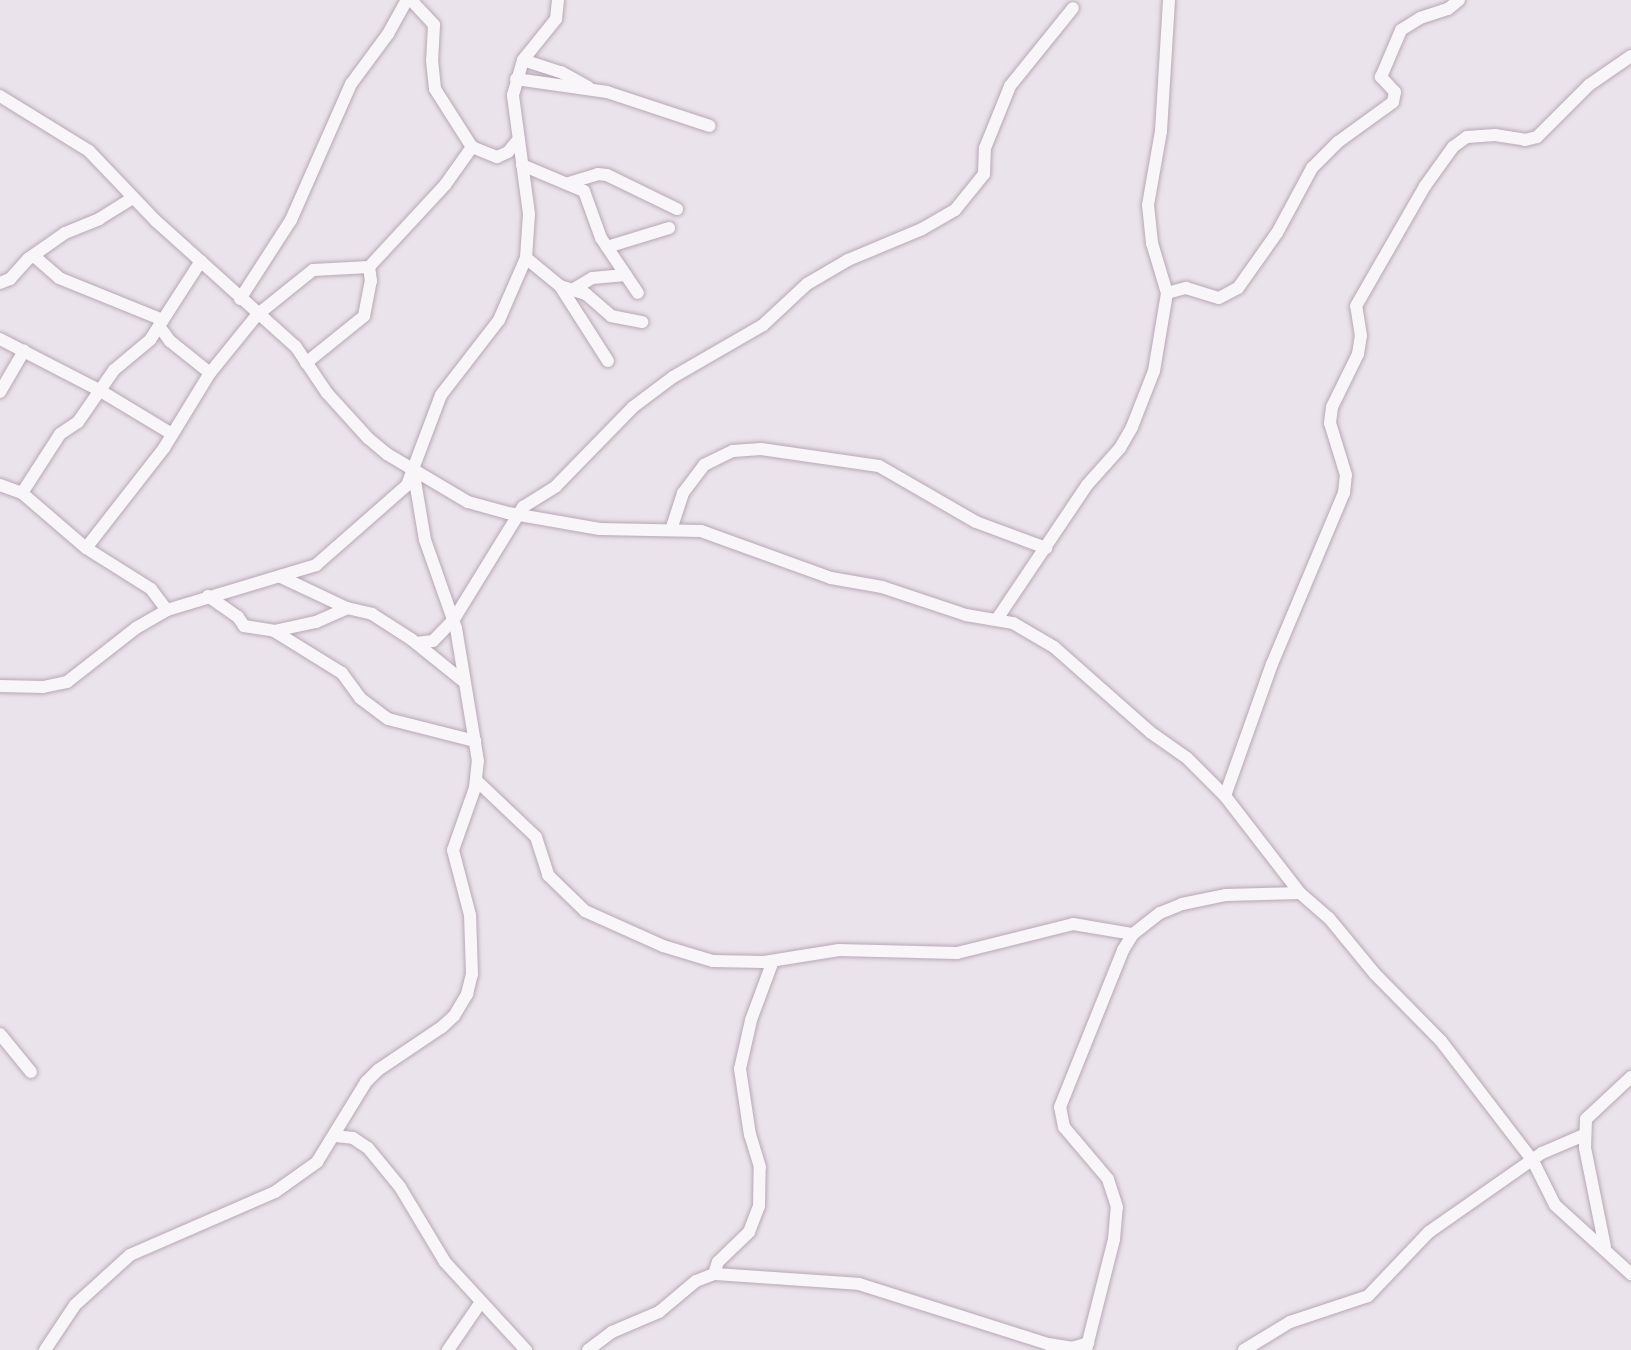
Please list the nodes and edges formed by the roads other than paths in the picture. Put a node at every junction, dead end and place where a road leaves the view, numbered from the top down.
1 (409, 0) edge
2 (558, 0) edge
3 (1169, 0) edge
4 (1459, 0) edge
5 (1073, 8) dead end
6 (1631, 56) edge
7 (523, 60) junction
8 (516, 79) junction
9 (591, 89) junction
10 (0, 96) edge
11 (710, 126) dead end
12 (519, 139) junction
13 (472, 147) junction
14 (522, 165) junction
15 (569, 183) junction
16 (132, 198) junction
17 (677, 209) dead end
18 (669, 228) dead end
19 (607, 247) junction
20 (34, 255) junction
21 (526, 258) junction
22 (201, 261) junction
23 (369, 267) junction
24 (626, 275) junction
25 (0, 283) edge
26 (560, 286) junction
27 (574, 289) junction
28 (638, 293) dead end
29 (1167, 293) junction
30 (240, 299) junction
31 (257, 315) junction
32 (642, 322) dead end
33 (161, 323) junction
34 (0, 339) edge
35 (24, 351) junction
36 (608, 361) dead end
37 (306, 363) junction
38 (210, 373) junction
39 (99, 390) junction
40 (0, 392) edge
41 (172, 434) junction
42 (414, 473) junction
43 (0, 485) edge
44 (22, 493) junction
45 (518, 514) junction
46 (671, 530) junction
47 (86, 548) junction
48 (1046, 548) junction
49 (280, 577) junction
50 (208, 596) junction
51 (347, 608) junction
52 (167, 610) junction
53 (454, 619) junction
54 (997, 619) junction
55 (274, 631) junction
56 (416, 643) junction
57 (463, 681) junction
58 (0, 686) edge
59 (475, 741) junction
60 (477, 781) junction
61 (1225, 796) junction
62 (1300, 893) junction
63 (1133, 934) junction
64 (772, 961) junction
65 (0, 1034) edge
66 (31, 1072) dead end
67 (1631, 1077) edge
68 (1584, 1135) junction
69 (335, 1136) junction
70 (1533, 1161) junction
71 (1605, 1247) junction
72 (714, 1274) junction
73 (1631, 1274) edge
74 (481, 1302) junction
75 (1087, 1346) edge
76 (45, 1350) edge
77 (448, 1350) edge
78 (526, 1350) edge
79 (588, 1350) edge
80 (1244, 1350) edge

1 - 13 street
1 - 30 street
2 - 7 street
3 - 29 street
4 - 29 street
5 - 45 street
6 - 61 street
7 - 8 street
7 - 9 street
8 - 9 street
8 - 12 street
9 - 11 street
10 - 16 street
12 - 13 street
12 - 14 street
13 - 23 street
14 - 15 street
14 - 21 street
15 - 17 street
15 - 19 street
16 - 20 street
16 - 22 street
18 - 19 street
19 - 24 street
20 - 25 street
20 - 33 street
21 - 26 street
21 - 42 street
22 - 30 street
22 - 33 street
23 - 31 street
23 - 37 street
24 - 27 street
24 - 28 street
26 - 27 street
26 - 36 street
27 - 32 street
29 - 48 street
30 - 31 street
31 - 37 street
31 - 38 street
33 - 38 street
33 - 39 street
34 - 35 street
35 - 39 street
35 - 40 street
37 - 42 street
38 - 41 street
39 - 41 street
39 - 44 street
41 - 47 street
42 - 45 street
42 - 49 street
42 - 53 street
43 - 44 street
44 - 47 street
45 - 46 street
45 - 53 street
46 - 48 street
46 - 54 street
47 - 52 street
48 - 54 street
49 - 50 street
49 - 51 street
50 - 52 street
50 - 55 street
51 - 55 street
51 - 56 street
52 - 58 street
53 - 56 street
53 - 57 street
54 - 61 street
55 - 59 street
56 - 57 street
57 - 59 street
59 - 60 street
60 - 64 street
60 - 69 street
61 - 62 street
62 - 63 street
62 - 70 street
63 - 64 street
63 - 75 street
64 - 72 street
65 - 66 street
67 - 68 street
68 - 70 street
68 - 71 street
69 - 74 street
69 - 76 street
70 - 71 street
70 - 80 street
71 - 73 street
72 - 75 street
72 - 79 street
74 - 77 street
74 - 78 street

